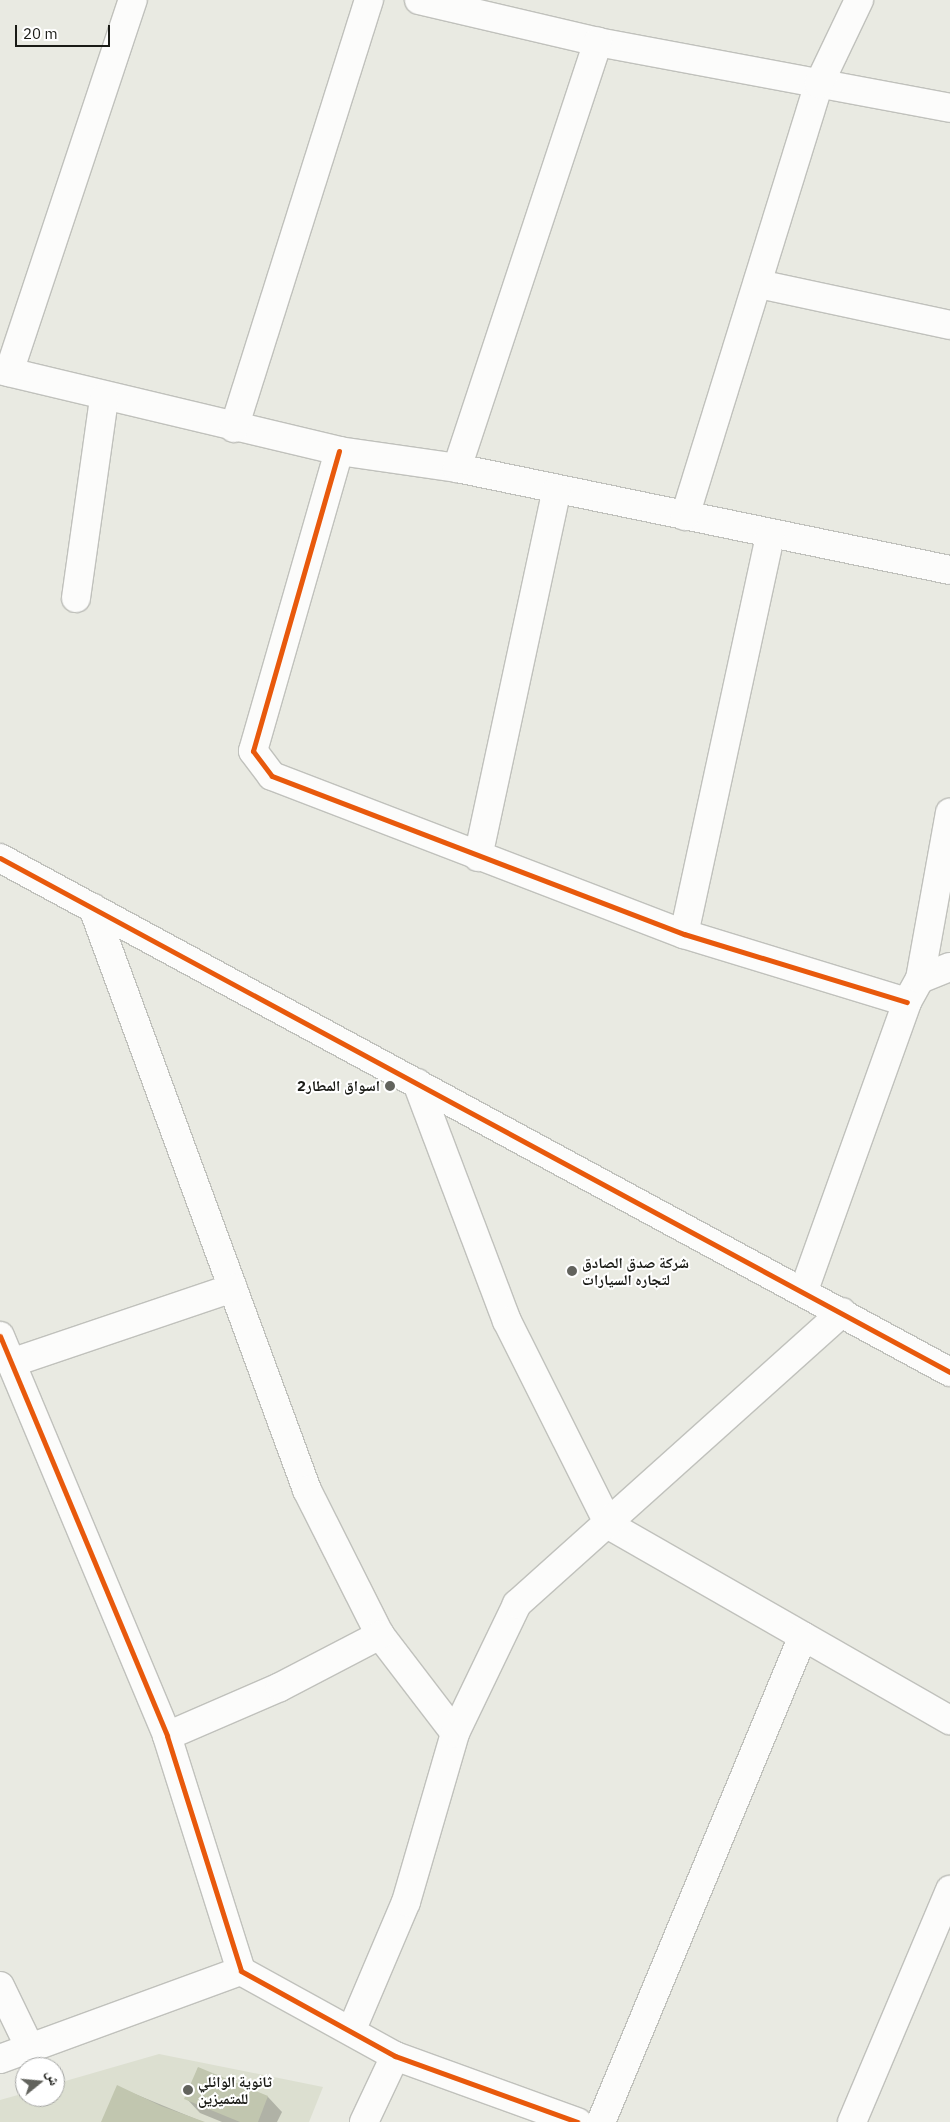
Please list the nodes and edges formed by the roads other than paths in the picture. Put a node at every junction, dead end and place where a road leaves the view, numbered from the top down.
1 (133, 0) edge
2 (369, 0) edge
3 (419, 0) edge
4 (859, 0) edge
5 (598, 42) junction
6 (819, 84) junction
7 (950, 108) edge
8 (758, 284) junction
9 (950, 325) edge
10 (5, 371) edge
11 (104, 398) junction
12 (234, 428) junction
13 (339, 450) junction
14 (457, 468) junction
15 (556, 489) junction
16 (685, 516) junction
17 (771, 534) junction
18 (950, 570) edge
19 (76, 598) dead end
20 (950, 813) edge
21 (478, 858) junction
22 (3, 864) edge
23 (93, 908) junction
24 (684, 934) junction
25 (950, 968) edge
26 (913, 991) junction
27 (417, 1083) junction
28 (233, 1288) junction
29 (804, 1290) junction
30 (842, 1312) junction
31 (0, 1336) edge
32 (11, 1363) junction
33 (950, 1372) edge
34 (609, 1525) junction
35 (380, 1636) junction
36 (803, 1636) junction
37 (950, 1720) edge
38 (455, 1733) junction
39 (167, 1736) junction
40 (950, 1890) edge
41 (241, 1971) junction
42 (0, 1986) edge
43 (352, 2029) junction
44 (31, 2050) junction
45 (395, 2056) junction
46 (0, 2059) edge
47 (364, 2122) edge
48 (577, 2122) edge
49 (601, 2122) edge
50 (852, 2122) edge

1 - 10 street
2 - 12 street
3 - 5 street
4 - 6 street
5 - 6 street
5 - 14 street
6 - 7 street
6 - 8 street
8 - 9 street
8 - 16 street
10 - 11 street
11 - 12 street
11 - 19 street
12 - 13 street
13 - 14 street
13 - 21 street
14 - 15 street
15 - 16 street
15 - 21 street
16 - 17 street
17 - 18 street
17 - 24 street
20 - 26 street
21 - 24 street
22 - 23 street
23 - 27 street
23 - 28 street
24 - 26 street
25 - 26 street
26 - 29 street
27 - 29 street
27 - 34 street
28 - 32 street
28 - 35 street
29 - 30 street
30 - 33 street
30 - 34 street
31 - 32 street
32 - 39 street
34 - 36 street
34 - 38 street
35 - 38 street
35 - 39 street
36 - 37 street
36 - 49 street
38 - 43 street
39 - 41 street
40 - 50 street
41 - 43 street
41 - 44 street
42 - 44 street
43 - 45 street
44 - 46 street
45 - 47 street
45 - 48 street

